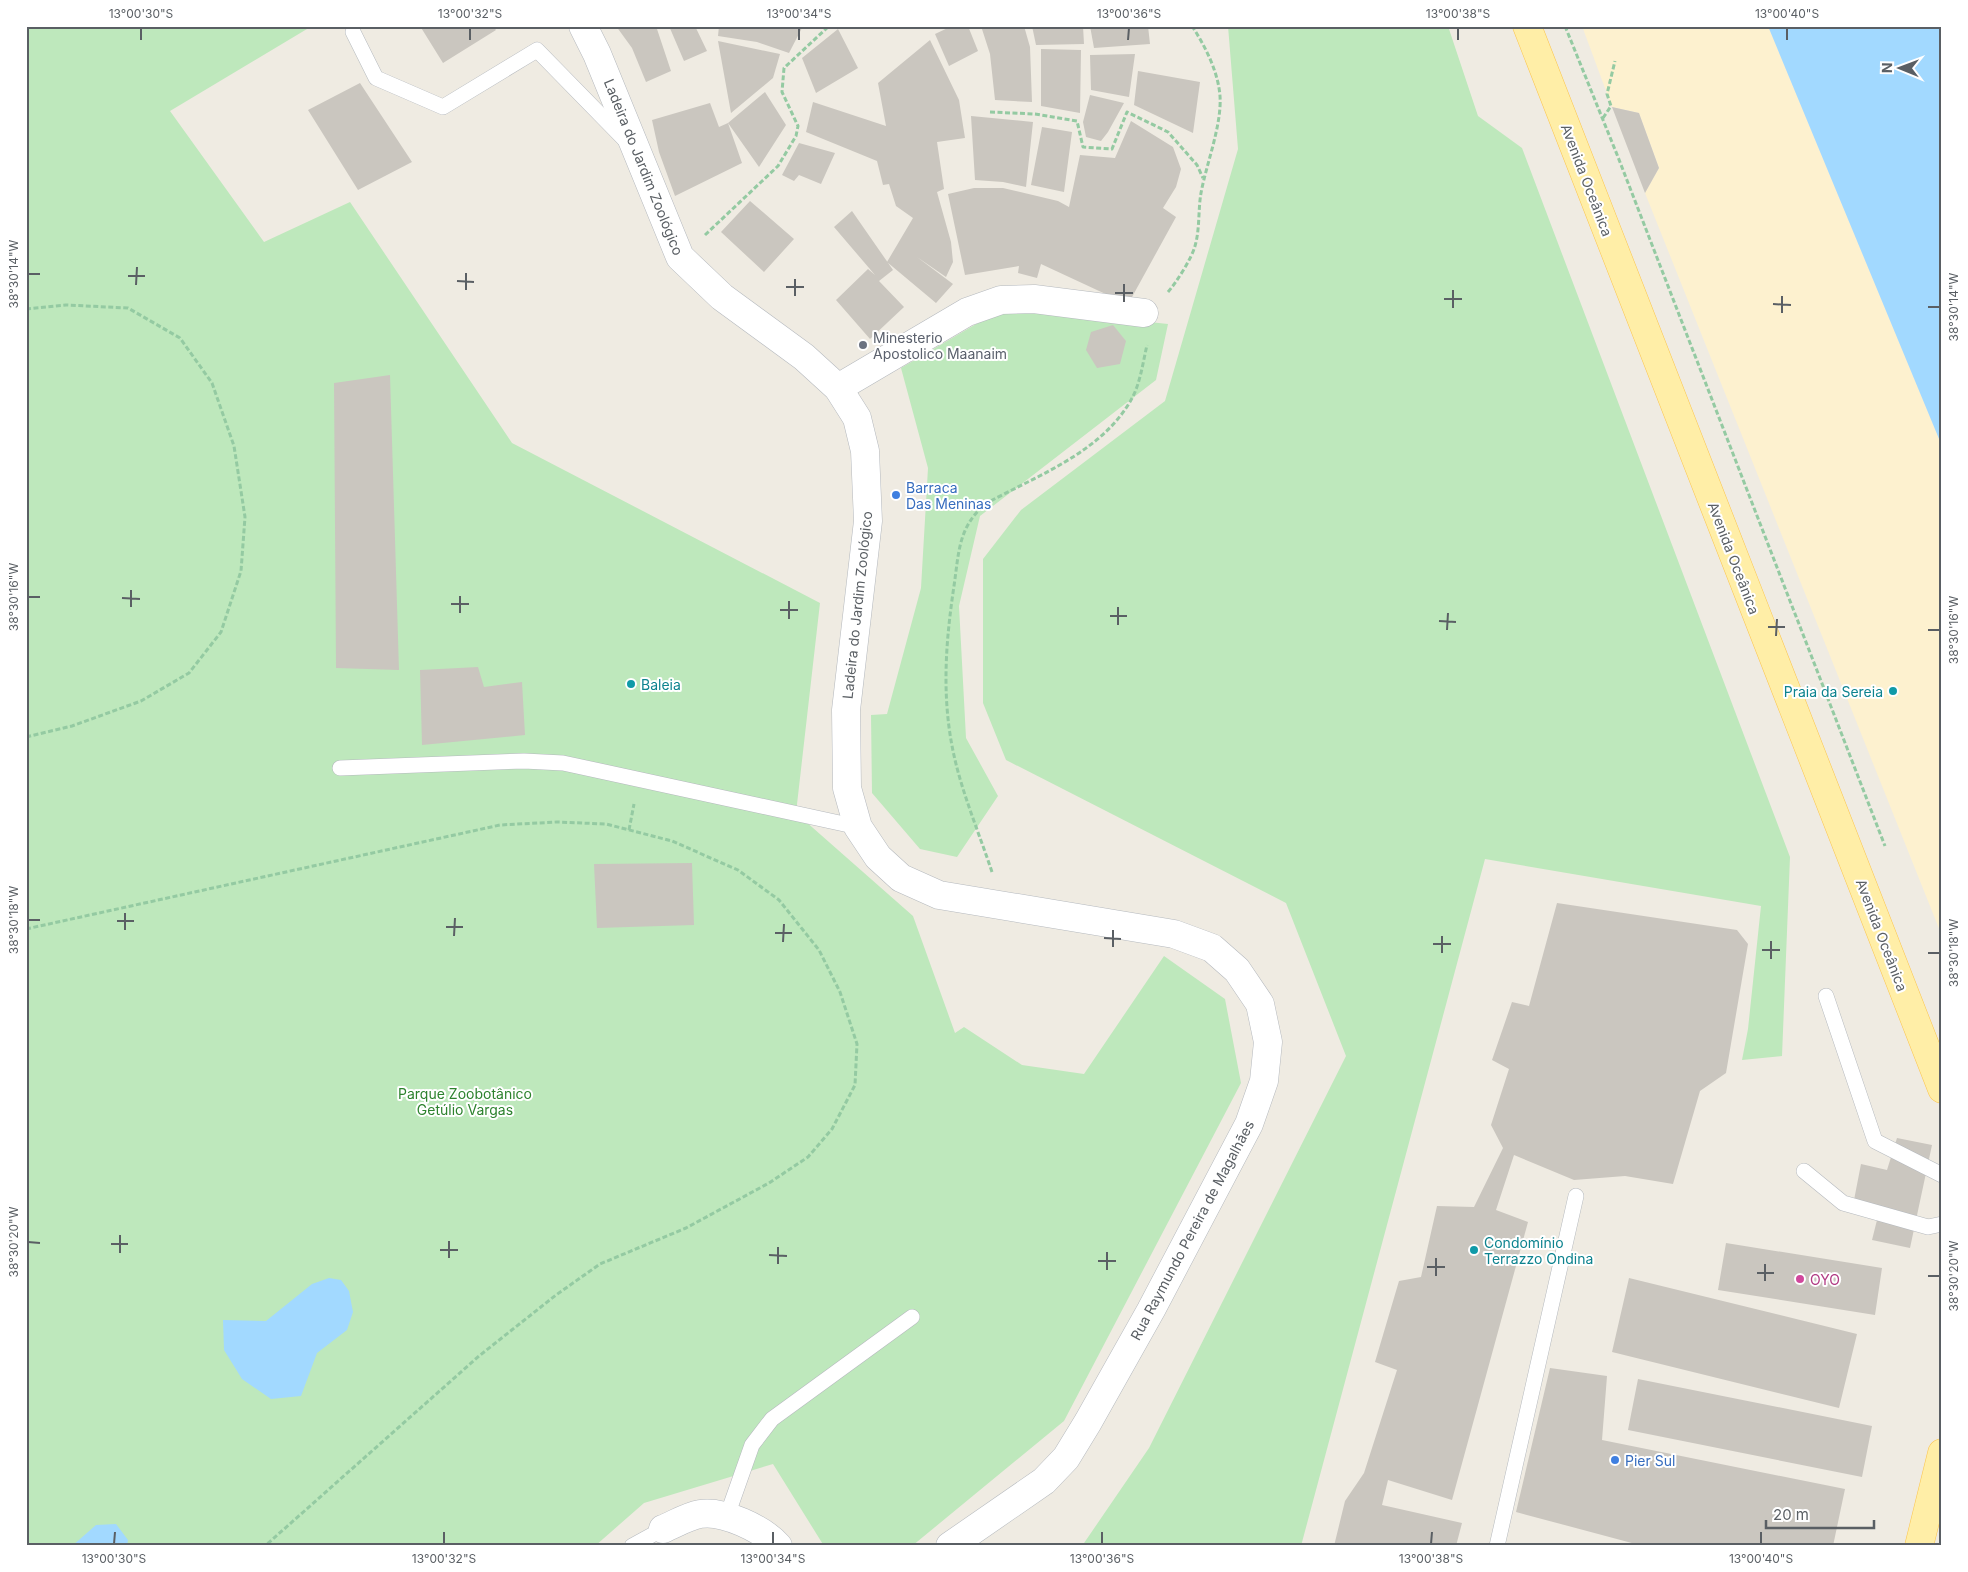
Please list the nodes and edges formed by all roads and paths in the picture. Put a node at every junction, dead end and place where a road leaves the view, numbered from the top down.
1 (583, 26) edge
2 (829, 26) edge
3 (1192, 26) edge
4 (1527, 26) edge
5 (1565, 26) edge
6 (353, 32) dead end
7 (1614, 60) dead end
8 (990, 112) dead end
9 (1603, 119) junction
10 (638, 153) junction
11 (1204, 179) junction
12 (680, 258) junction
13 (26, 309) edge
14 (1146, 326) junction
15 (838, 388) junction
16 (26, 737) edge
17 (340, 768) dead end
18 (858, 826) junction
19 (1888, 855) dead end
20 (1004, 906) junction
21 (26, 929) edge
22 (1826, 996) dead end
23 (1942, 1089) edge
24 (1804, 1171) dead end
25 (1942, 1176) edge
26 (1576, 1196) dead end
27 (1942, 1224) edge
28 (912, 1317) dead end
29 (1942, 1453) edge
30 (727, 1516) junction
31 (663, 1529) joint
32 (265, 1546) edge
33 (632, 1546) edge
34 (778, 1546) edge
35 (950, 1546) edge
36 (1497, 1546) edge
37 (1920, 1546) edge

1 - 10 street, Ladeira do Jardim Zoológico
2 - 12 path
3 - 11 path
4 - 23 main road, Avenida Oceânica
5 - 9 path
6 - 10 lane
7 - 9 path
8 - 11 path
9 - 19 path
10 - 12 street, Ladeira do Jardim Zoológico
11 - 14 path
12 - 15 street, Ladeira do Jardim Zoológico
13 - 16 path
14 - 15 street
14 - 20 path
15 - 18 street, Ladeira do Jardim Zoológico
17 - 18 lane
18 - 20 street, Rua Raymundo Pereira de Magalhães
20 - 35 street, Rua Raymundo Pereira de Magalhães
21 - 32 path
22 - 25 lane
24 - 27 lane
26 - 36 lane
28 - 30 lane
29 - 37 main road
30 - 31 street
30 - 34 street
31 - 33 lane

